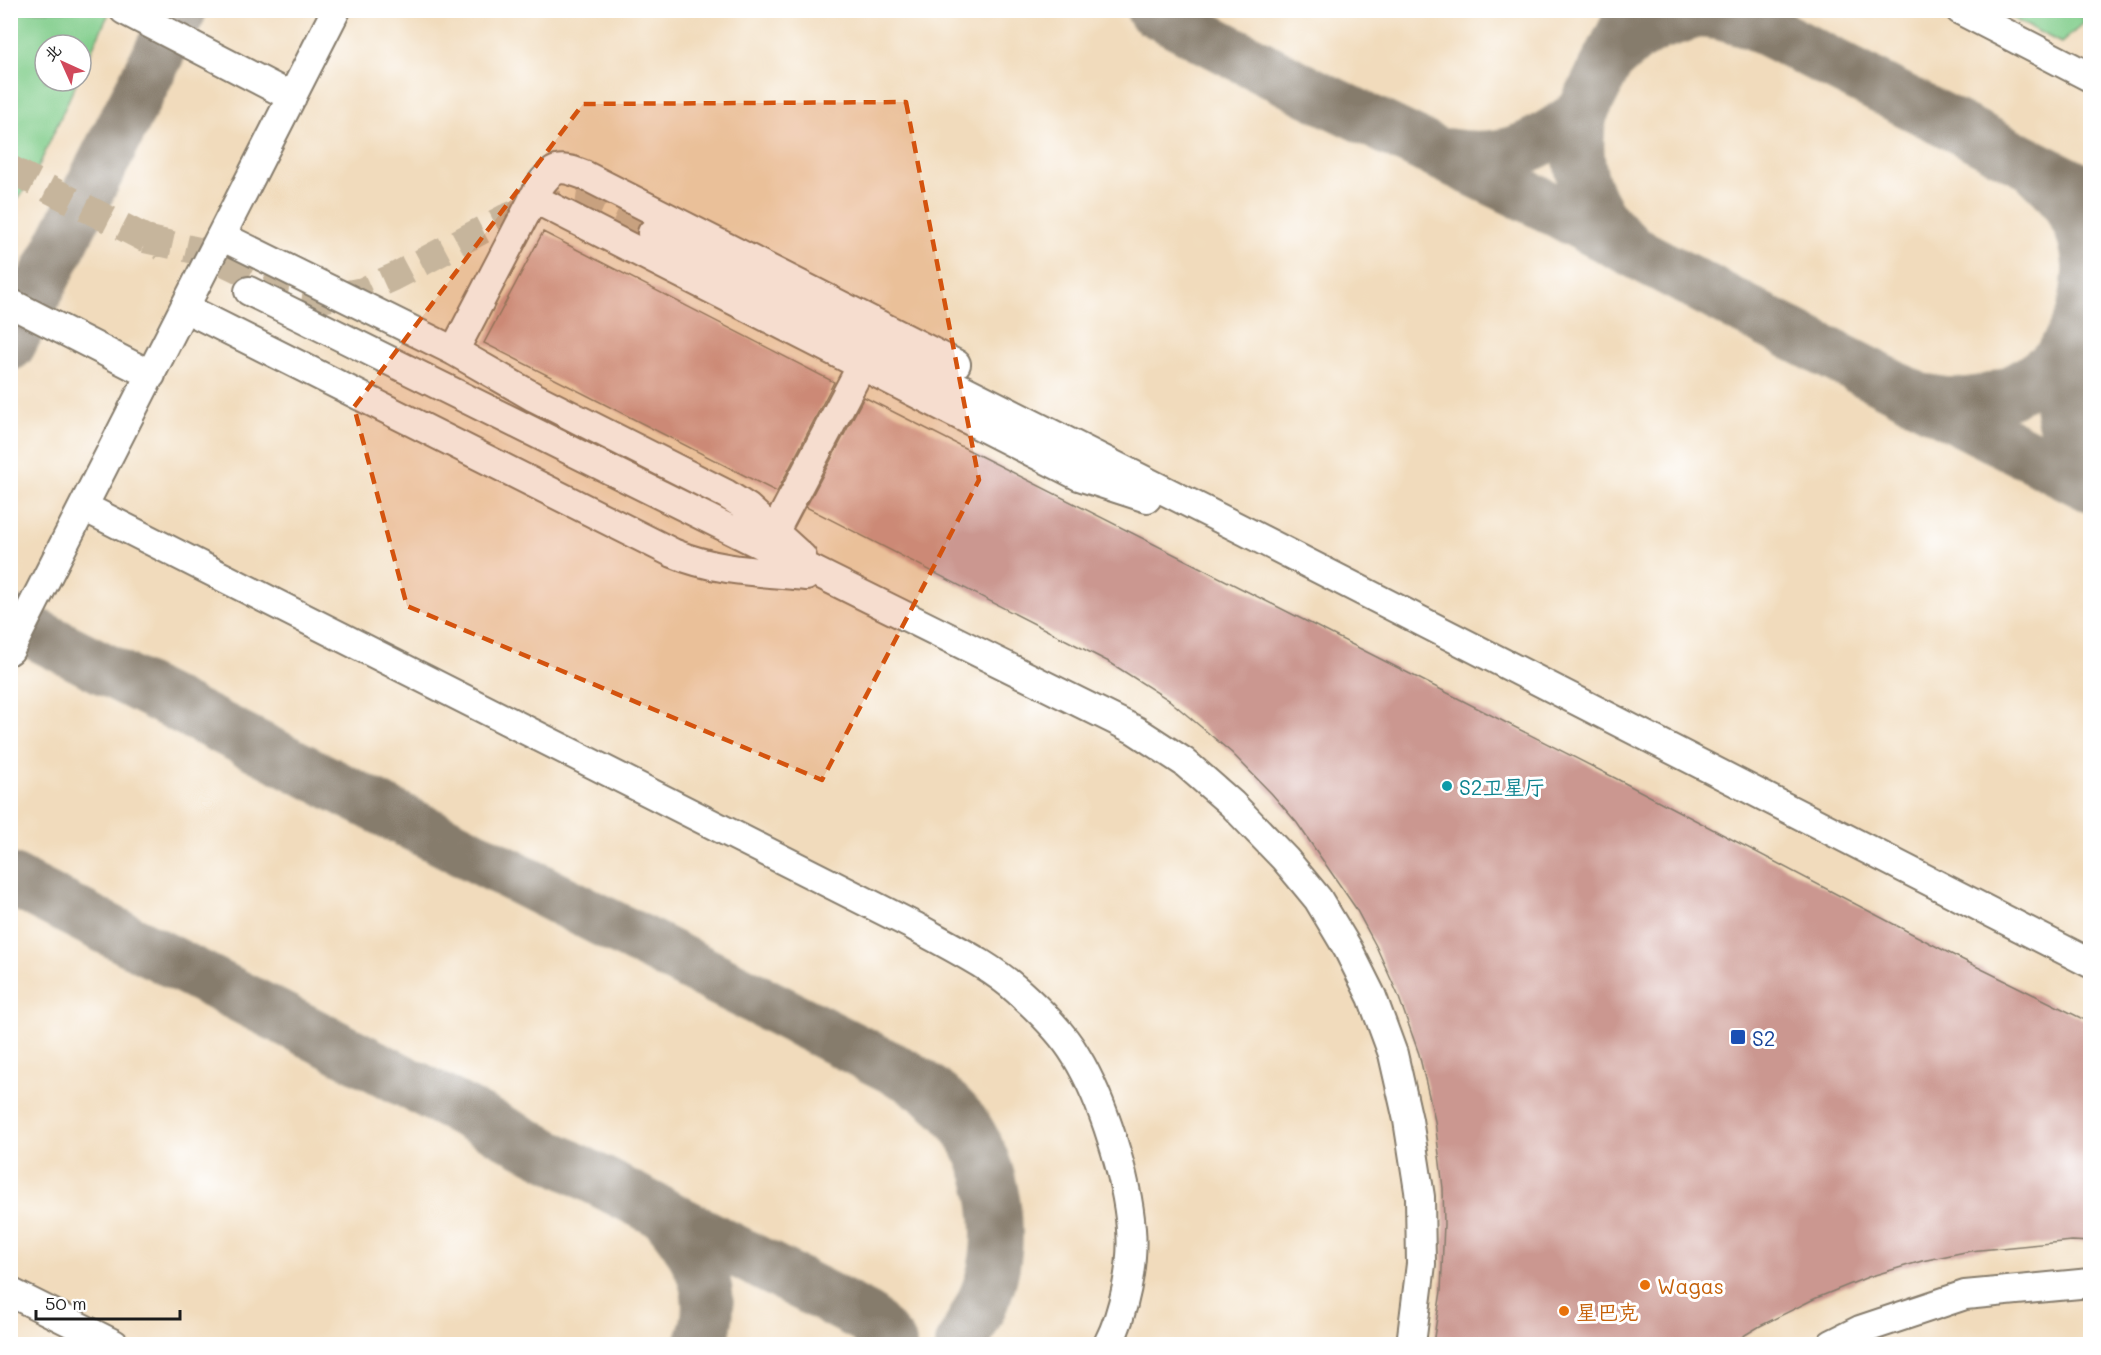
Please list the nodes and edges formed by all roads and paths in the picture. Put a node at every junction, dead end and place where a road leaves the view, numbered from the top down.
1 (124, 10) edge
2 (336, 10) edge
3 (1960, 10) edge
4 (2091, 77) edge
5 (292, 97) junction
6 (533, 198) junction
7 (652, 233) tunnel mouth
8 (221, 236) junction
9 (249, 291) dead end
10 (10, 303) edge
11 (185, 308) junction
12 (454, 351) junction
13 (862, 365) junction
14 (151, 375) junction
15 (84, 507) junction
16 (1243, 530) junction
17 (775, 531) junction
18 (826, 579) junction
19 (10, 650) edge
20 (2091, 963) edge
21 (2091, 1283) edge
22 (10, 1292) edge
23 (114, 1344) edge
24 (1108, 1344) edge
25 (1411, 1344) edge
26 (1832, 1344) edge

1 - 5 lane
2 - 5 lane
3 - 4 lane
5 - 8 lane
6 - 12 lane
6 - 13 lane
6 - 16 lane
7 - 16 lane
8 - 11 lane
8 - 12 lane
9 - 18 lane
10 - 14 lane
11 - 14 lane
11 - 18 lane
12 - 17 lane
13 - 16 lane
13 - 17 lane
14 - 15 lane
15 - 19 lane
15 - 24 lane
16 - 20 lane
17 - 18 lane
18 - 25 lane
21 - 26 lane
22 - 23 lane

